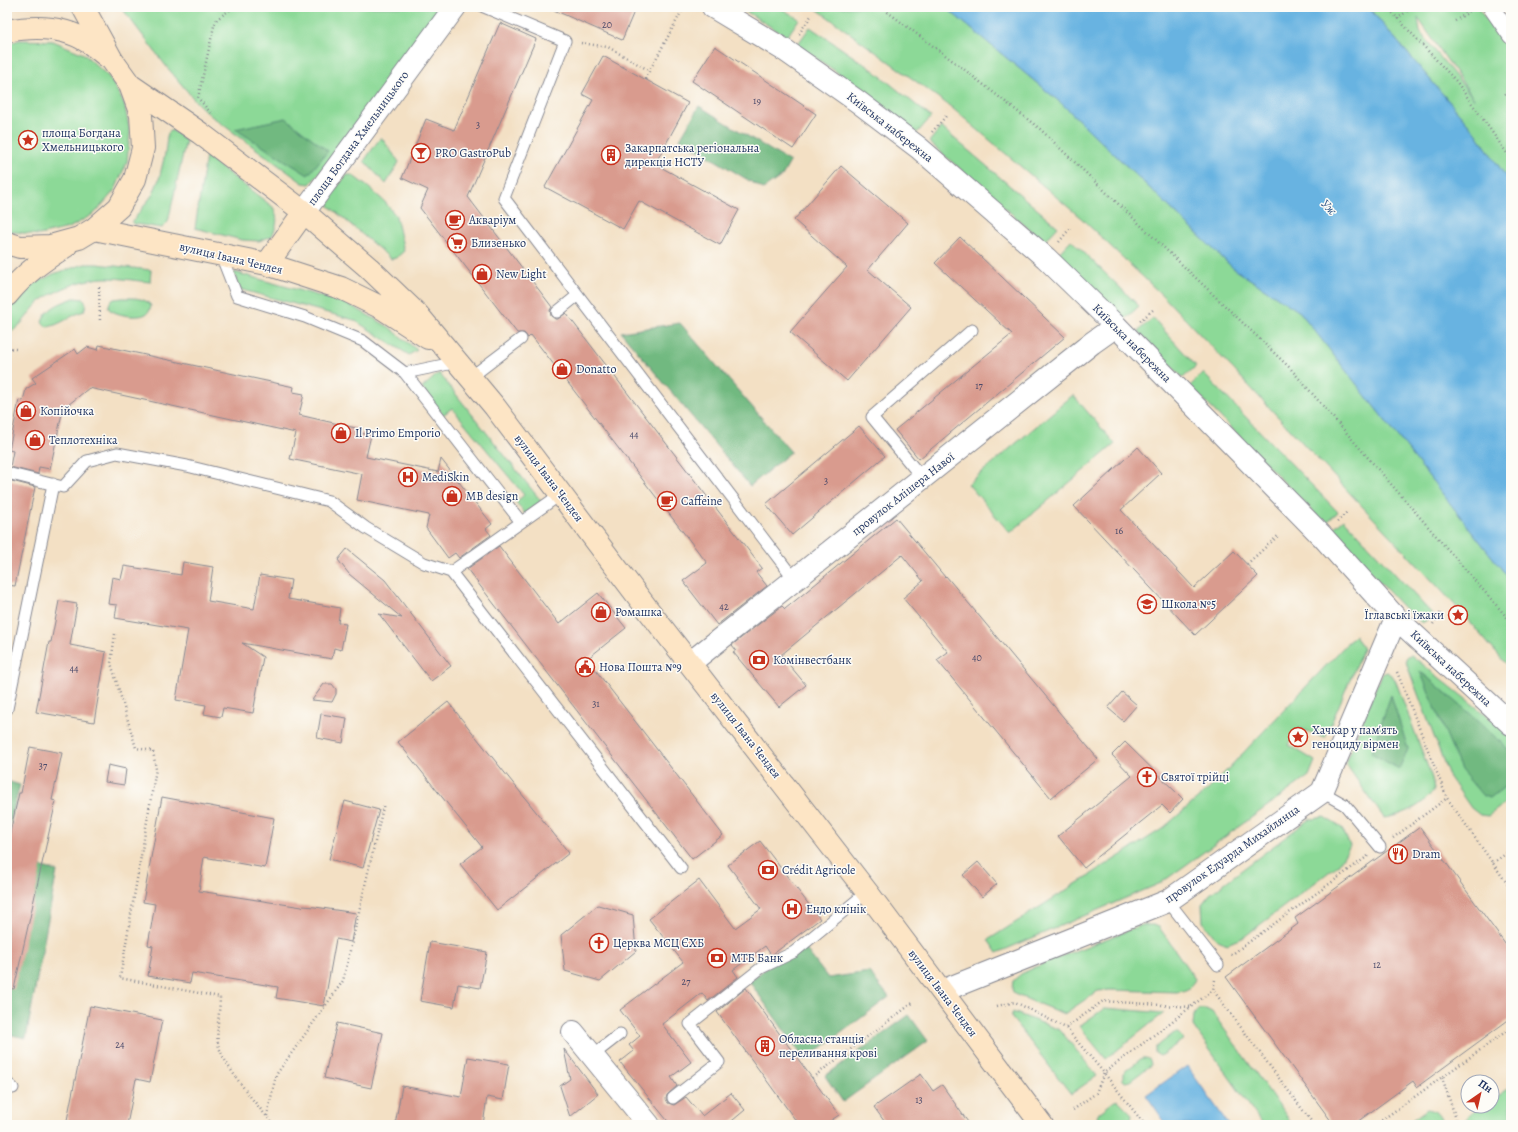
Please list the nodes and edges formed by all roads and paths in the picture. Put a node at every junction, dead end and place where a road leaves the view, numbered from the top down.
1 (83, 7) edge
2 (234, 7) edge
3 (455, 7) edge
4 (484, 7) edge
5 (684, 7) edge
6 (713, 7) edge
7 (881, 7) edge
8 (1387, 7) edge
9 (1412, 7) edge
10 (1476, 7) edge
11 (1491, 7) edge
12 (1398, 18) junction
13 (1455, 21) dead end
14 (7, 31) edge
15 (1511, 36) edge
16 (564, 41) junction
17 (112, 60) junction
18 (650, 71) junction
19 (645, 79) dead end
20 (130, 85) junction
21 (1511, 90) edge
22 (1505, 94) dead end
23 (212, 114) dead end
24 (1511, 159) edge
25 (304, 212) junction
26 (86, 234) junction
27 (7, 243) edge
28 (221, 255) junction
29 (267, 264) junction
30 (99, 287) dead end
31 (7, 295) edge
32 (578, 295) junction
33 (557, 312) dead end
34 (100, 322) dead end
35 (1116, 326) junction
36 (972, 330) dead end
37 (522, 339) dead end
38 (7, 348) edge
39 (16, 349) dead end
40 (458, 363) junction
41 (405, 373) junction
42 (7, 473) edge
43 (923, 479) junction
44 (53, 484) junction
45 (562, 494) junction
46 (521, 522) junction
47 (1278, 536) dead end
48 (1247, 564) dead end
49 (451, 572) junction
50 (795, 580) junction
51 (1442, 611) dead end
52 (1396, 618) junction
53 (1511, 622) edge
54 (1433, 625) dead end
55 (115, 634) dead end
56 (690, 663) junction
57 (1395, 665) dead end
58 (7, 709) edge
59 (1511, 724) edge
60 (1322, 792) junction
61 (1447, 798) junction
62 (384, 803) dead end
63 (1380, 847) junction
64 (1511, 850) edge
65 (1493, 863) junction
66 (681, 868) dead end
67 (1511, 889) edge
68 (867, 892) junction
69 (1168, 901) junction
70 (1240, 949) dead end
71 (1218, 965) joint
72 (1213, 990) junction
73 (942, 991) junction
74 (914, 1002) dead end
75 (997, 1006) dead end
76 (1191, 1007) junction
77 (1066, 1028) junction
78 (1511, 1028) edge
79 (574, 1032) dead end
80 (620, 1034) dead end
81 (593, 1055) junction
82 (1104, 1073) junction
83 (1442, 1077) junction
84 (812, 1078) dead end
85 (673, 1098) dead end
86 (1074, 1110) dead end
87 (267, 1117) junction
88 (274, 1125) edge
89 (649, 1125) edge
90 (1042, 1125) edge
91 (1145, 1125) edge
92 (1314, 1125) edge
93 (1375, 1125) edge
94 (1453, 1125) edge

1 - 17 main road, площа Богдана Хмельницького
2 - 23 path
3 - 25 street, площа Богдана Хмельницького
4 - 16 lane
5 - 18 path
6 - 35 street, Київська набережна
7 - 53 path
8 - 12 path
9 - 12 path
10 - 13 path
11 - 15 street
12 - 24 path
14 - 17 main road, площа Богдана Хмельницького
16 - 18 path
16 - 32 lane
17 - 20 main road, площа Богдана Хмельницького
18 - 19 path
20 - 25 main road, площа Богдана Хмельницького
20 - 26 main road, площа Богдана Хмельницького
21 - 22 path
25 - 29 main road
25 - 40 main road, вулиця Івана Чендея
26 - 27 main road, площа Богдана Хмельницького
26 - 28 main road, вулиця Івана Чендея
26 - 31 main road
28 - 29 main road, вулиця Івана Чендея
28 - 41 lane
29 - 40 main road, вулиця Івана Чендея
30 - 34 path
32 - 33 lane
32 - 50 lane
35 - 43 street, провулок Алішера Навої
35 - 52 street, Київська набережна
36 - 43 lane
37 - 40 lane
38 - 39 path
40 - 41 lane
40 - 45 main road, вулиця Івана Чендея
41 - 46 lane
42 - 44 lane
43 - 50 street, провулок Алішера Навої
44 - 49 lane
44 - 58 lane
45 - 46 lane
45 - 56 main road, вулиця Івана Чендея
46 - 49 lane
47 - 48 path
49 - 66 lane
50 - 56 street, провулок Алішера Навої
51 - 54 path
52 - 59 street, Київська набережна
52 - 60 street
55 - 87 path
56 - 68 main road, вулиця Івана Чендея
57 - 61 path
60 - 63 lane
60 - 69 street, провулок Едуарда Михайлянца
61 - 63 path
61 - 65 path
62 - 87 path
63 - 70 path
64 - 65 path
65 - 67 path
68 - 73 main road, вулиця Івана Чендея
68 - 85 lane
69 - 71 lane
69 - 73 street, провулок Едуарда Михайлянца
71 - 72 path
72 - 76 path
72 - 92 path
73 - 90 main road, вулиця Івана Чендея
74 - 84 path
75 - 77 path
76 - 77 path
76 - 82 path
77 - 82 path
78 - 83 path
79 - 81 street
80 - 81 lane
81 - 89 street
82 - 86 path
82 - 91 path
83 - 93 path
83 - 94 path
87 - 88 path

